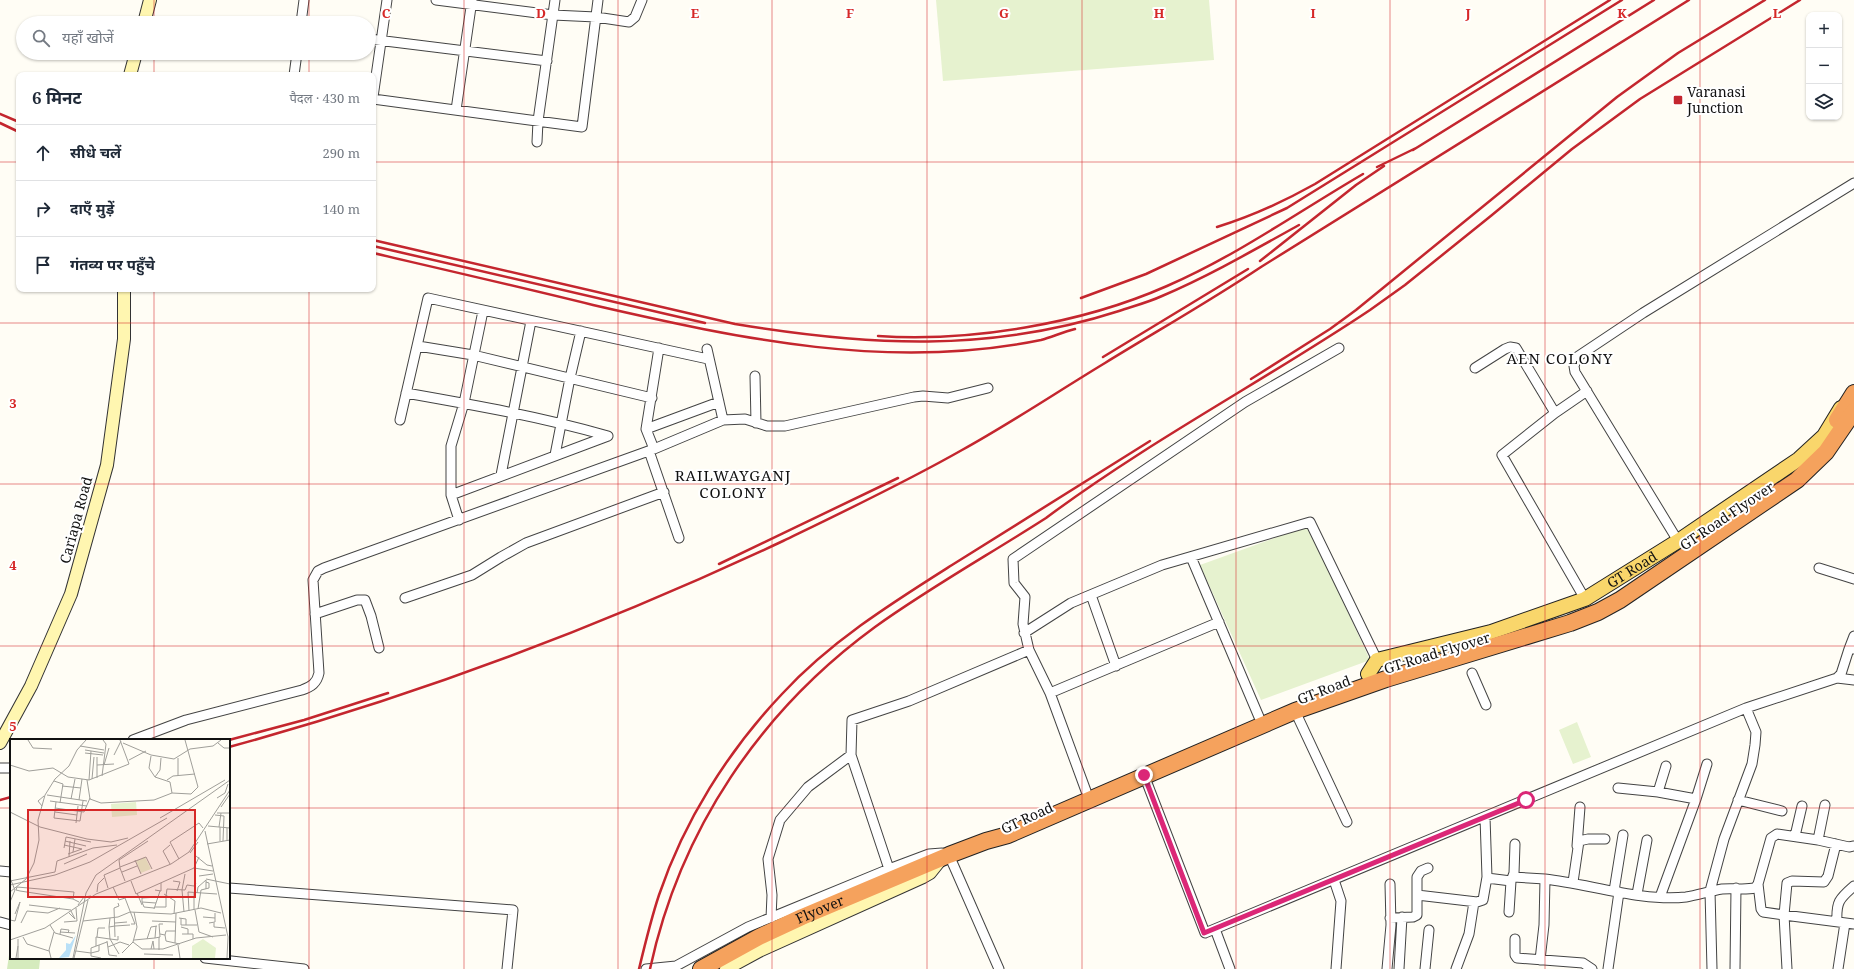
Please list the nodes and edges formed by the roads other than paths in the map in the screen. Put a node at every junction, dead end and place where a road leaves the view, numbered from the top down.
1 (150, 0) edge
2 (304, 0) edge
3 (387, 0) edge
4 (436, 0) edge
5 (555, 0) edge
6 (598, 0) edge
7 (642, 0) edge
8 (472, 2) edge
9 (553, 15) junction
10 (146, 16) edge
11 (302, 16) edge
12 (596, 17) junction
13 (376, 40) edge
14 (381, 41) junction
15 (465, 50) junction
16 (134, 60) edge
17 (296, 60) edge
18 (547, 62) junction
19 (131, 72) edge
20 (294, 72) edge
21 (376, 77) edge
22 (376, 98) edge
23 (456, 110) junction
24 (538, 121) junction
25 (537, 142) dead end
26 (1854, 183) edge
27 (124, 292) edge
28 (484, 310) junction
29 (531, 322) junction
30 (581, 331) junction
31 (418, 346) junction
32 (659, 348) junction
33 (1339, 348) dead end
34 (707, 349) dead end
35 (473, 355) junction
36 (708, 359) junction
37 (523, 366) junction
38 (1475, 368) dead end
39 (755, 376) dead end
40 (570, 378) junction
41 (1854, 386) edge
42 (988, 388) dead end
43 (1587, 391) junction
44 (406, 393) junction
45 (1854, 393) edge
46 (652, 398) junction
47 (719, 402) junction
48 (464, 403) junction
49 (1854, 411) edge
50 (512, 412) junction
51 (1556, 413) junction
52 (400, 420) dead end
53 (723, 420) junction
54 (1854, 422) edge
55 (561, 423) junction
56 (756, 423) junction
57 (646, 429) junction
58 (652, 450) junction
59 (555, 455) junction
60 (501, 475) junction
61 (664, 492) junction
62 (451, 495) junction
63 (459, 520) junction
64 (679, 538) dead end
65 (1678, 541) junction
66 (1191, 557) junction
67 (1819, 568) dead end
68 (1854, 579) edge
69 (1090, 595) junction
70 (405, 598) dead end
71 (1585, 600) junction
72 (315, 614) junction
73 (1219, 622) junction
74 (1024, 633) junction
75 (1854, 636) edge
76 (379, 648) dead end
77 (1852, 649) edge
78 (1029, 650) junction
79 (1116, 666) junction
80 (1383, 669) junction
81 (1472, 673) dead end
82 (1837, 678) junction
83 (1370, 679) junction
84 (1854, 680) edge
85 (1050, 693) junction
86 (1486, 705) dead end
87 (1293, 707) junction
88 (1746, 708) junction
89 (1259, 717) junction
90 (136, 739) edge
91 (0, 743) edge
92 (851, 755) junction
93 (1707, 764) dead end
94 (1666, 766) dead end
95 (1144, 775) junction
96 (1618, 788) dead end
97 (1086, 791) junction
98 (1658, 792) junction
99 (1696, 799) junction
100 (1738, 800) junction
101 (1825, 805) dead end
102 (1802, 806) dead end
103 (1580, 807) dead end
104 (1782, 811) dead end
105 (1485, 816) junction
106 (1347, 822) dead end
107 (1623, 834) dead end
108 (1795, 836) junction
109 (1605, 839) dead end
110 (1647, 840) dead end
111 (1818, 840) junction
112 (986, 841) junction
113 (1514, 844) dead end
114 (1836, 844) junction
115 (1577, 846) junction
116 (1854, 846) edge
117 (946, 857) junction
118 (1428, 868) dead end
119 (889, 869) junction
120 (0, 871) edge
121 (10, 872) edge
122 (1487, 878) junction
123 (1512, 879) junction
124 (1545, 879) junction
125 (1334, 880) junction
126 (1573, 882) junction
127 (1390, 884) dead end
128 (1758, 884) junction
129 (1854, 886) edge
130 (230, 888) edge
131 (1736, 888) junction
132 (1710, 891) junction
133 (1617, 892) junction
134 (1636, 894) junction
135 (1417, 895) junction
136 (1660, 897) junction
137 (1474, 902) junction
138 (1509, 912) dead end
139 (1784, 915) junction
140 (1402, 917) junction
141 (771, 918) junction
142 (1390, 918) junction
143 (0, 922) edge
144 (1845, 923) edge
145 (10, 925) edge
146 (1215, 929) junction
147 (1429, 930) dead end
148 (1515, 939) dead end
149 (214, 959) edge
150 (1540, 960) junction
151 (698, 965) edge
152 (304, 969) edge
153 (507, 969) edge
154 (646, 969) edge
155 (726, 969) edge
156 (999, 969) edge
157 (1230, 969) edge
158 (1336, 969) edge
159 (1387, 969) edge
160 (1400, 969) edge
161 (1425, 969) edge
162 (1456, 969) edge
163 (1592, 969) edge
164 (1608, 969) edge
165 (1712, 969) edge
166 (1735, 969) edge
167 (1787, 969) edge
168 (1838, 969) edge

1 - 10 street
2 - 11 street
3 - 14 street
4 - 8 street
5 - 9 street
6 - 12 street
7 - 12 street
8 - 9 street
8 - 15 street
9 - 12 street
9 - 18 street
12 - 24 street
13 - 14 street
14 - 15 street
14 - 21 street
15 - 18 street
15 - 23 street
16 - 19 street
17 - 20 street
18 - 24 street
22 - 23 street
23 - 24 street
24 - 25 street
26 - 43 street
27 - 91 street, Cariapa Road
28 - 29 street
28 - 31 street
28 - 35 street
29 - 30 street
29 - 37 street
30 - 32 street
30 - 40 street
31 - 35 street
31 - 44 street
32 - 36 street
32 - 46 street
33 - 74 street
34 - 36 street
35 - 37 street
35 - 48 street
36 - 47 street
37 - 40 street
37 - 50 street
38 - 51 street
39 - 56 street
40 - 46 street
40 - 55 street
41 - 65 main road, GT Road
42 - 56 street
43 - 51 street
43 - 65 street
44 - 48 street
44 - 52 street
45 - 80 highway, GT Road Flyover
46 - 57 street
47 - 53 street
47 - 57 street
48 - 50 street
48 - 62 street
49 - 80 highway, GT Road Flyover
50 - 55 street
50 - 60 street
51 - 71 street
53 - 56 street
53 - 58 street
54 - 83 main road, GT Road
55 - 59 street
55 - 59 street
57 - 58 street
58 - 61 street
58 - 63 street
59 - 60 street
60 - 62 street
61 - 64 street
61 - 70 street
62 - 63 street
63 - 72 street
65 - 71 main road, GT Road
66 - 69 street
66 - 73 street
66 - 80 street
67 - 68 street
69 - 74 street
69 - 79 street
71 - 80 main road, GT Road
72 - 76 street
72 - 90 street
73 - 79 street
73 - 89 street
74 - 78 street
75 - 77 street
77 - 82 street
78 - 85 street
78 - 92 street
79 - 85 street
80 - 83 highway, GT Road Flyover
80 - 83 main road, GT Road
81 - 86 street
82 - 84 street
82 - 88 street
83 - 87 highway, GT Road
85 - 97 street
87 - 89 highway, GT Road
87 - 95 highway, GT Road
87 - 106 street
88 - 100 street
88 - 105 street
89 - 97 highway, GT Road
92 - 119 street
92 - 141 street
93 - 99 street
94 - 98 street
95 - 112 highway, GT Road
95 - 146 street
96 - 98 street
97 - 112 highway, GT Road
98 - 99 street
99 - 136 street
100 - 104 street
100 - 132 street
101 - 111 street
102 - 108 street
103 - 115 street
105 - 122 street
105 - 125 street
107 - 133 street
108 - 111 street
108 - 128 street
109 - 115 street
110 - 134 street
111 - 114 street
112 - 117 highway, Flyover
113 - 123 street
114 - 116 street
114 - 139 street
115 - 126 street
117 - 119 street
117 - 151 highway, Flyover
117 - 155 street
117 - 156 street
118 - 135 street
119 - 141 street
120 - 121 street
122 - 123 street
122 - 137 street
123 - 124 street
123 - 138 street
124 - 126 street
124 - 150 street
125 - 146 street
125 - 158 street
126 - 133 street
127 - 142 street
128 - 131 street
128 - 139 street
129 - 144 street
130 - 153 street
131 - 132 street
131 - 166 street
132 - 136 street
132 - 165 street
133 - 134 street
133 - 164 street
134 - 136 street
135 - 137 street
135 - 140 street
137 - 162 street
139 - 144 street
139 - 167 street
140 - 142 street
140 - 160 street
141 - 151 street
142 - 159 street
143 - 145 street
144 - 168 street
146 - 157 street
147 - 161 street
148 - 150 street
149 - 152 street
150 - 163 street
151 - 154 street

